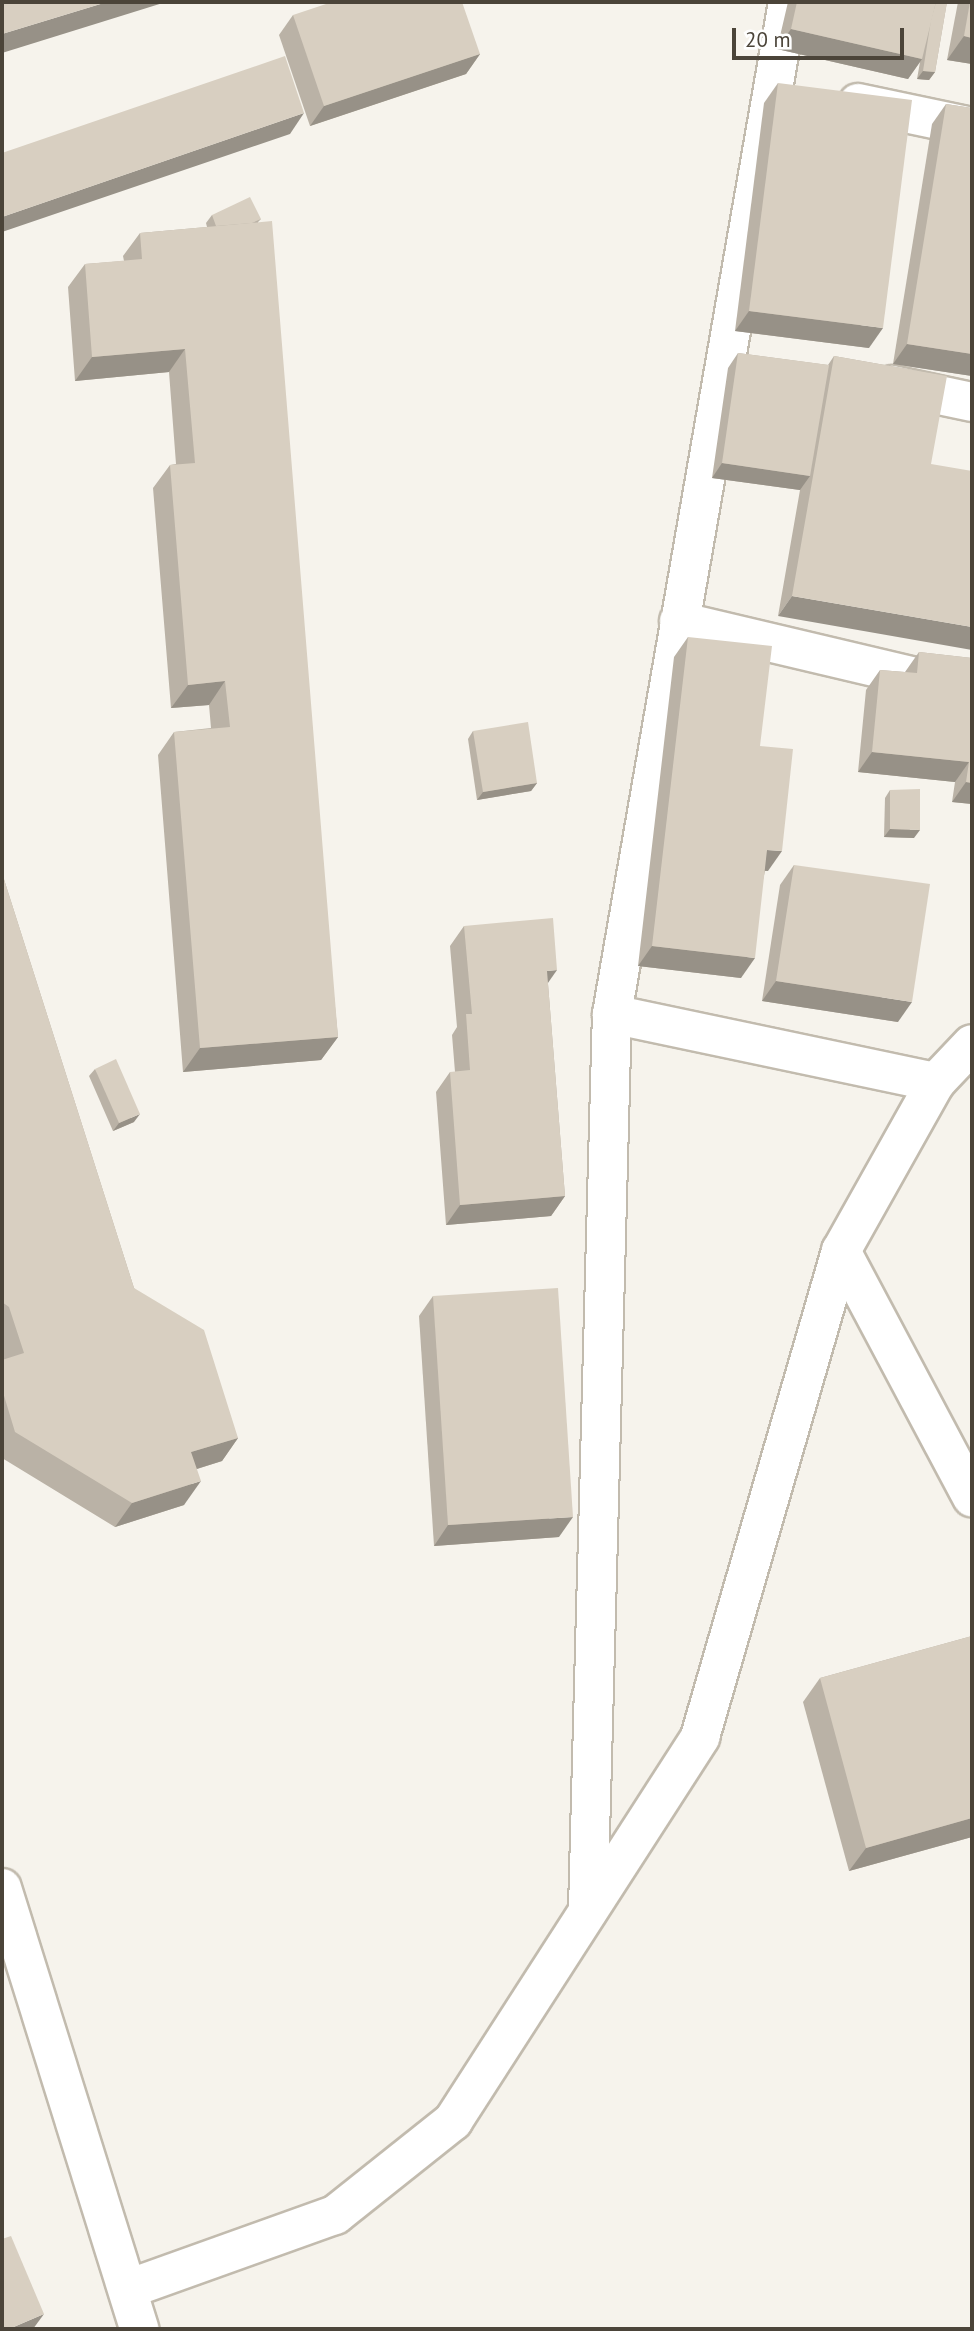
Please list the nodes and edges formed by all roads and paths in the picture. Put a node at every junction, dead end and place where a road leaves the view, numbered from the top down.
1 (788, 2) edge
2 (774, 86) junction
3 (972, 127) edge
4 (726, 350) junction
5 (767, 359) edge
6 (849, 376) edge
7 (972, 402) edge
8 (680, 621) junction
9 (972, 690) edge
10 (612, 1014) junction
11 (972, 1044) edge
12 (936, 1082) junction
13 (841, 1251) junction
14 (972, 1497) edge
15 (2, 1888) edge
16 (588, 1910) junction
17 (128, 2289) junction
18 (139, 2329) edge

1 - 2 street
2 - 3 street
2 - 4 street
4 - 5 street
4 - 8 street
6 - 7 street
8 - 9 street
8 - 10 street
10 - 12 street
10 - 16 street
11 - 12 street
12 - 13 street
13 - 14 street
13 - 16 street
15 - 17 street
16 - 17 street
17 - 18 street

